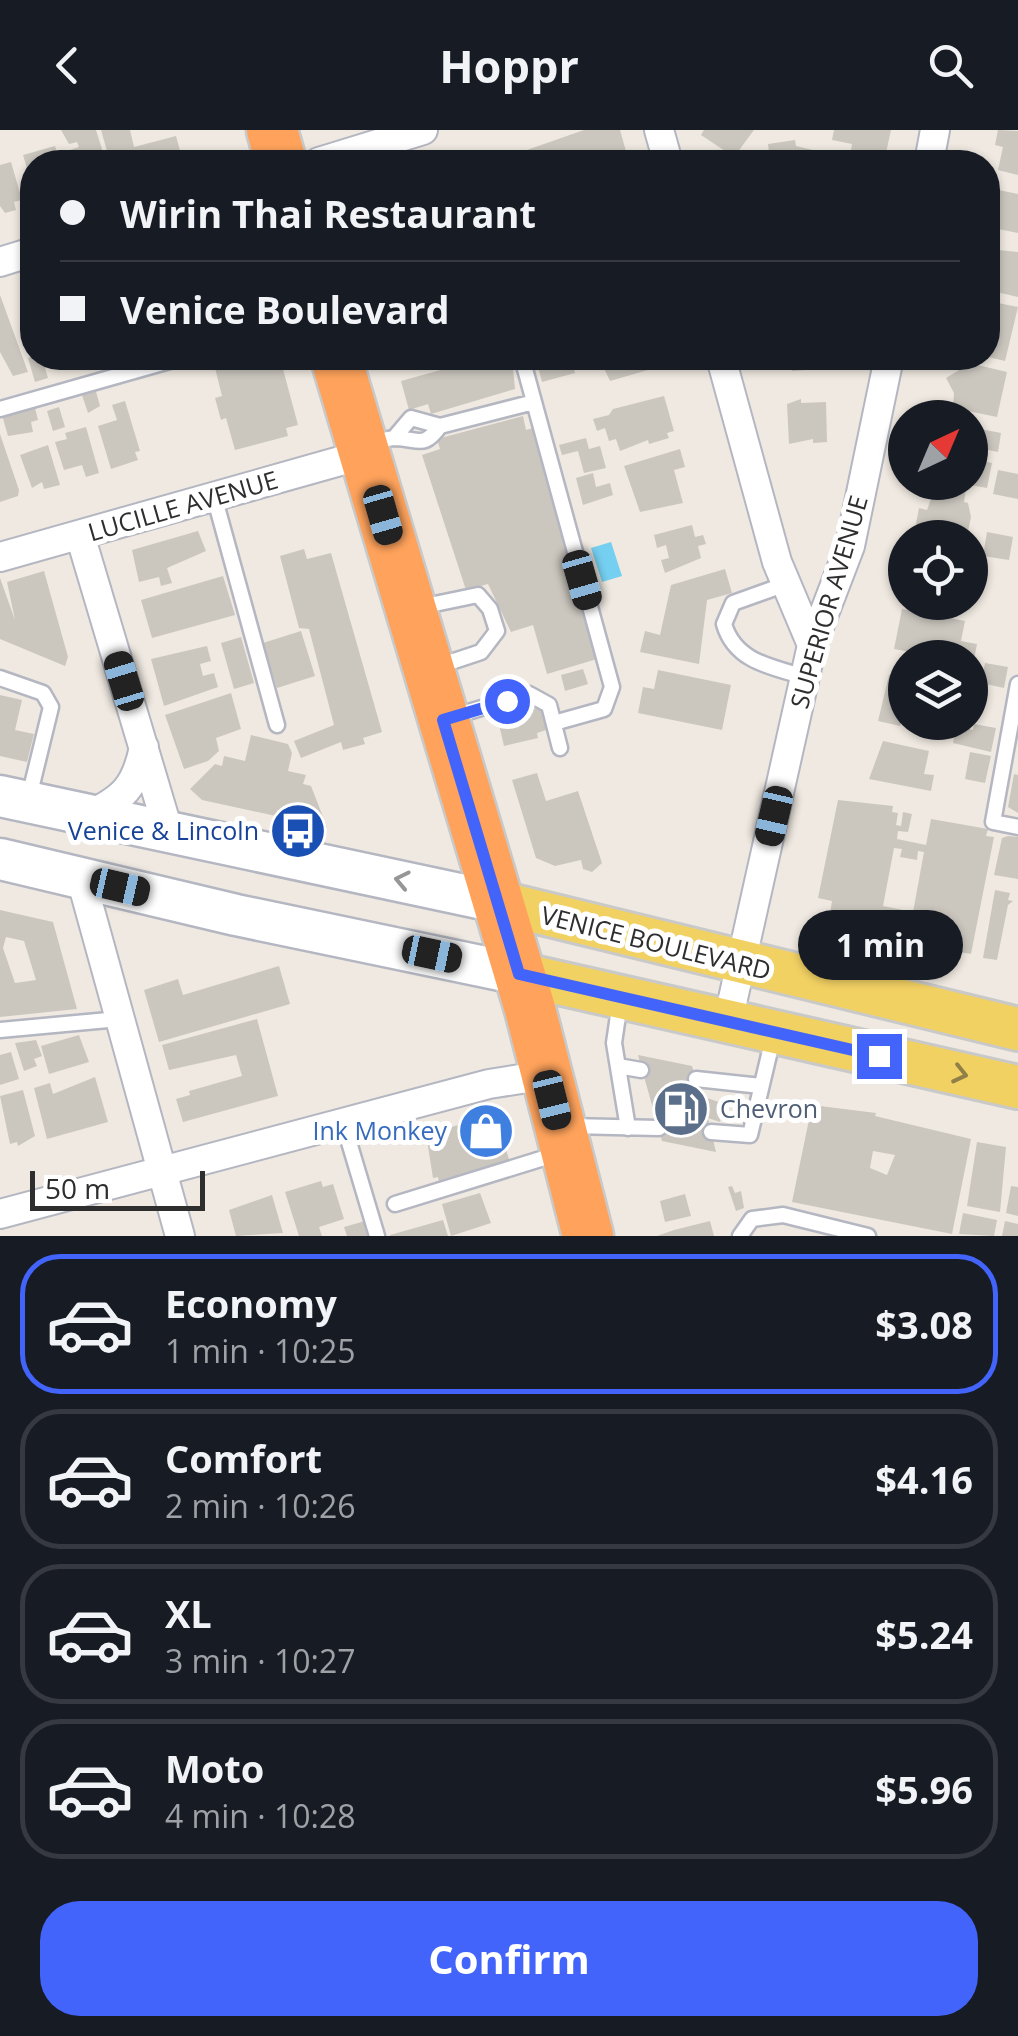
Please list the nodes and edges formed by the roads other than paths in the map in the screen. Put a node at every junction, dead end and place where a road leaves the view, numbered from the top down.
1 (423, 130) edge
2 (358, 150) edge
3 (137, 370) edge
4 (341, 370) edge
5 (525, 370) edge
6 (724, 370) edge
7 (887, 370) edge
8 (534, 402) junction
9 (0, 408) edge
10 (440, 426) junction
11 (374, 446) junction
12 (214, 496) junction
13 (80, 535) junction
14 (0, 557) edge
15 (786, 584) junction
16 (410, 610) junction
17 (812, 646) junction
18 (428, 670) junction
19 (804, 677) junction
20 (0, 678) edge
21 (1018, 684) edge
22 (443, 720) junction
23 (554, 723) junction
24 (277, 726) dead end
25 (144, 746) junction
26 (560, 748) dead end
27 (14, 799) edge
28 (85, 817) junction
29 (1018, 827) edge
30 (168, 830) junction
31 (0, 859) edge
32 (82, 878) junction
33 (497, 902) junction
34 (741, 964) junction
35 (519, 974) junction
36 (620, 996) junction
37 (119, 1019) junction
38 (728, 1021) junction
39 (1018, 1029) edge
40 (0, 1030) edge
41 (775, 1032) junction
42 (618, 1066) junction
43 (641, 1070) dead end
44 (546, 1075) junction
45 (696, 1079) dead end
46 (761, 1086) junction
47 (1018, 1087) edge
48 (343, 1121) junction
49 (628, 1128) junction
50 (659, 1128) dead end
51 (711, 1132) dead end
52 (562, 1138) junction
53 (159, 1168) junction
54 (395, 1204) dead end
55 (0, 1214) edge
56 (180, 1236) edge
57 (377, 1236) edge
58 (588, 1236) edge
59 (740, 1236) edge
60 (868, 1236) edge

1 - 2 street
3 - 9 lane
4 - 11 highway
5 - 8 lane
6 - 15 street
7 - 17 street, SUPERIOR AVENUE
8 - 10 lane
8 - 23 lane
10 - 11 lane
10 - 11 lane
11 - 12 street, LUCILLE AVENUE
11 - 16 highway
12 - 13 street, LUCILLE AVENUE
12 - 24 lane
13 - 14 street, LUCILLE AVENUE
13 - 25 street
15 - 17 street
15 - 19 lane
16 - 18 highway
16 - 18 lane
17 - 19 street, SUPERIOR AVENUE
18 - 22 highway
19 - 34 street, SUPERIOR AVENUE
20 - 27 lane
21 - 29 lane
22 - 23 lane
22 - 33 highway
23 - 26 lane
25 - 28 street
25 - 30 street
27 - 28 main road, VENICE BOULEVARD
28 - 30 main road, VENICE BOULEVARD
33 -> 30 main road, VENICE BOULEVARD
31 - 32 main road
32 - 35 main road
32 - 37 street
33 - 34 main road, VENICE BOULEVARD
33 - 35 highway
34 - 38 street, SUPERIOR AVENUE
34 - 39 main road, VENICE BOULEVARD
35 - 36 main road
35 - 44 highway
36 - 38 main road
36 - 42 lane
37 - 40 lane
37 - 53 street
38 - 41 main road
41 - 46 lane
41 -> 47 main road
42 - 43 lane
42 - 49 lane
44 - 48 street
44 - 52 highway
45 - 46 lane
46 - 51 lane
48 - 53 street
48 - 57 lane
49 - 50 lane
49 - 52 lane
52 - 54 lane
52 - 58 highway
53 - 55 street
53 - 56 street
59 - 60 lane

